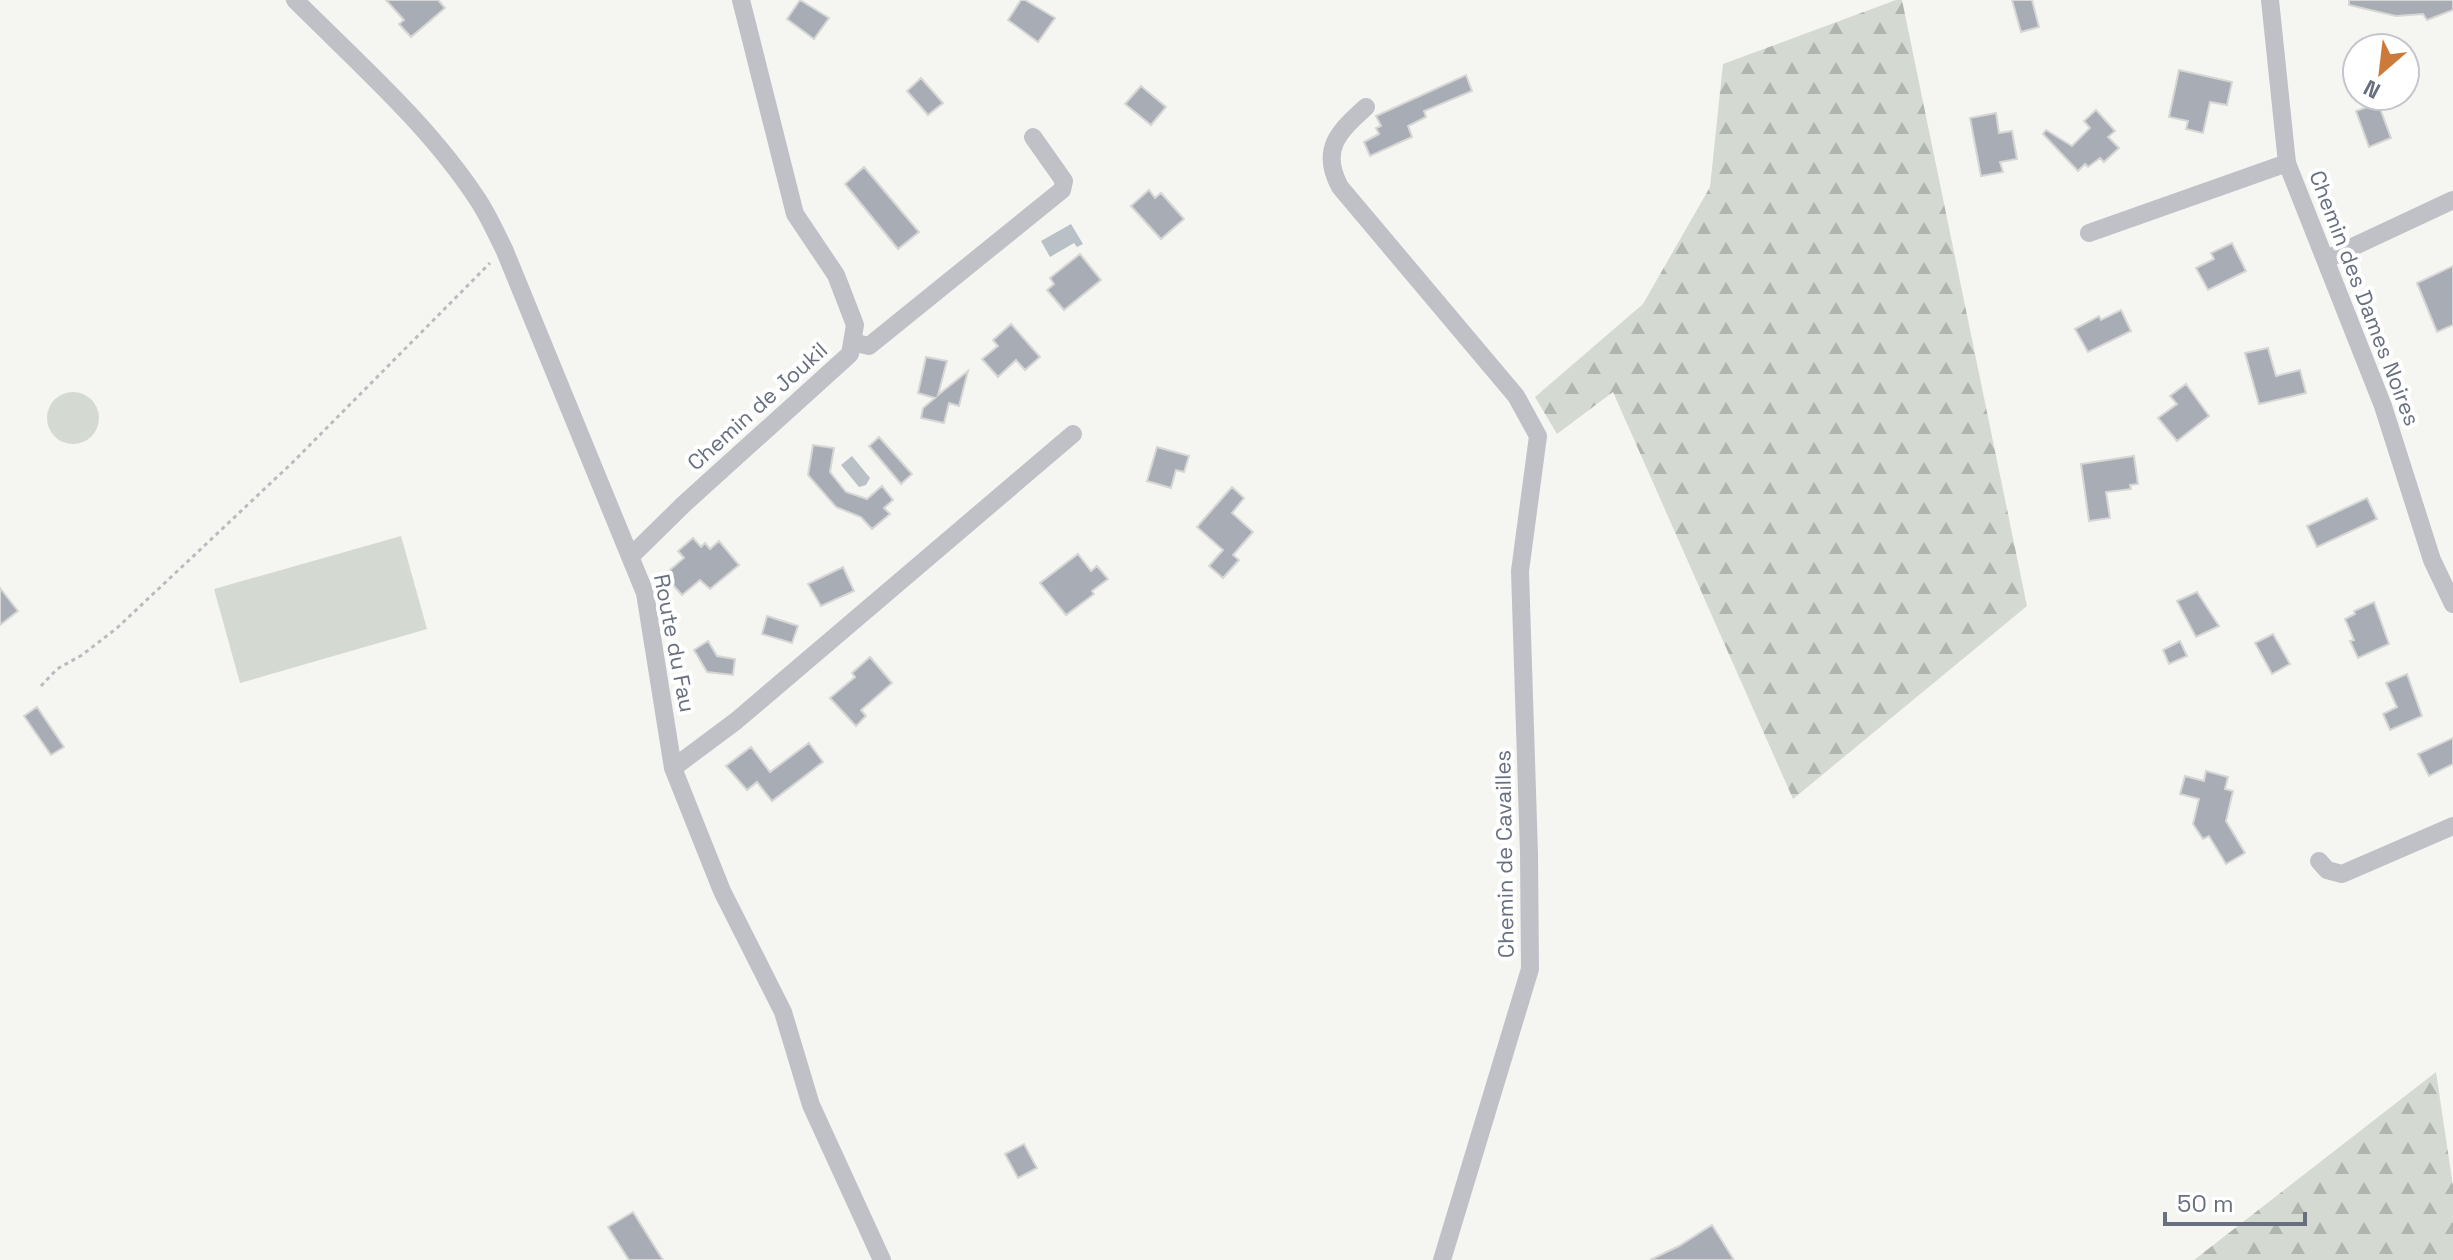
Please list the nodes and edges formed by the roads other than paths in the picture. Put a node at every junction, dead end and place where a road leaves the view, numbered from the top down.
1 (295, 0) edge
2 (741, 0) edge
3 (2270, 0) edge
4 (1366, 107) dead end
5 (1033, 137) dead end
6 (2287, 163) junction
7 (2453, 200) edge
8 (2089, 233) dead end
9 (2327, 259) junction
10 (852, 342) junction
11 (1073, 434) dead end
12 (631, 556) junction
13 (2453, 604) edge
14 (673, 768) junction
15 (2453, 826) edge
16 (2319, 861) dead end
17 (882, 1260) edge
18 (1442, 1260) edge

1 - 12 street, Route du Fau
2 - 10 street, Chemin de Joukil
3 - 6 street, Chemin des Dames Noires
4 - 18 street, Chemin de Cavailles
5 - 10 street
6 - 8 street
6 - 9 street, Chemin des Dames Noires
7 - 9 street
9 - 13 street, Chemin des Dames Noires
10 - 12 street, Chemin de Joukil
11 - 14 street
12 - 14 street, Route du Fau
14 - 17 street, Route du Fau
15 - 16 street

